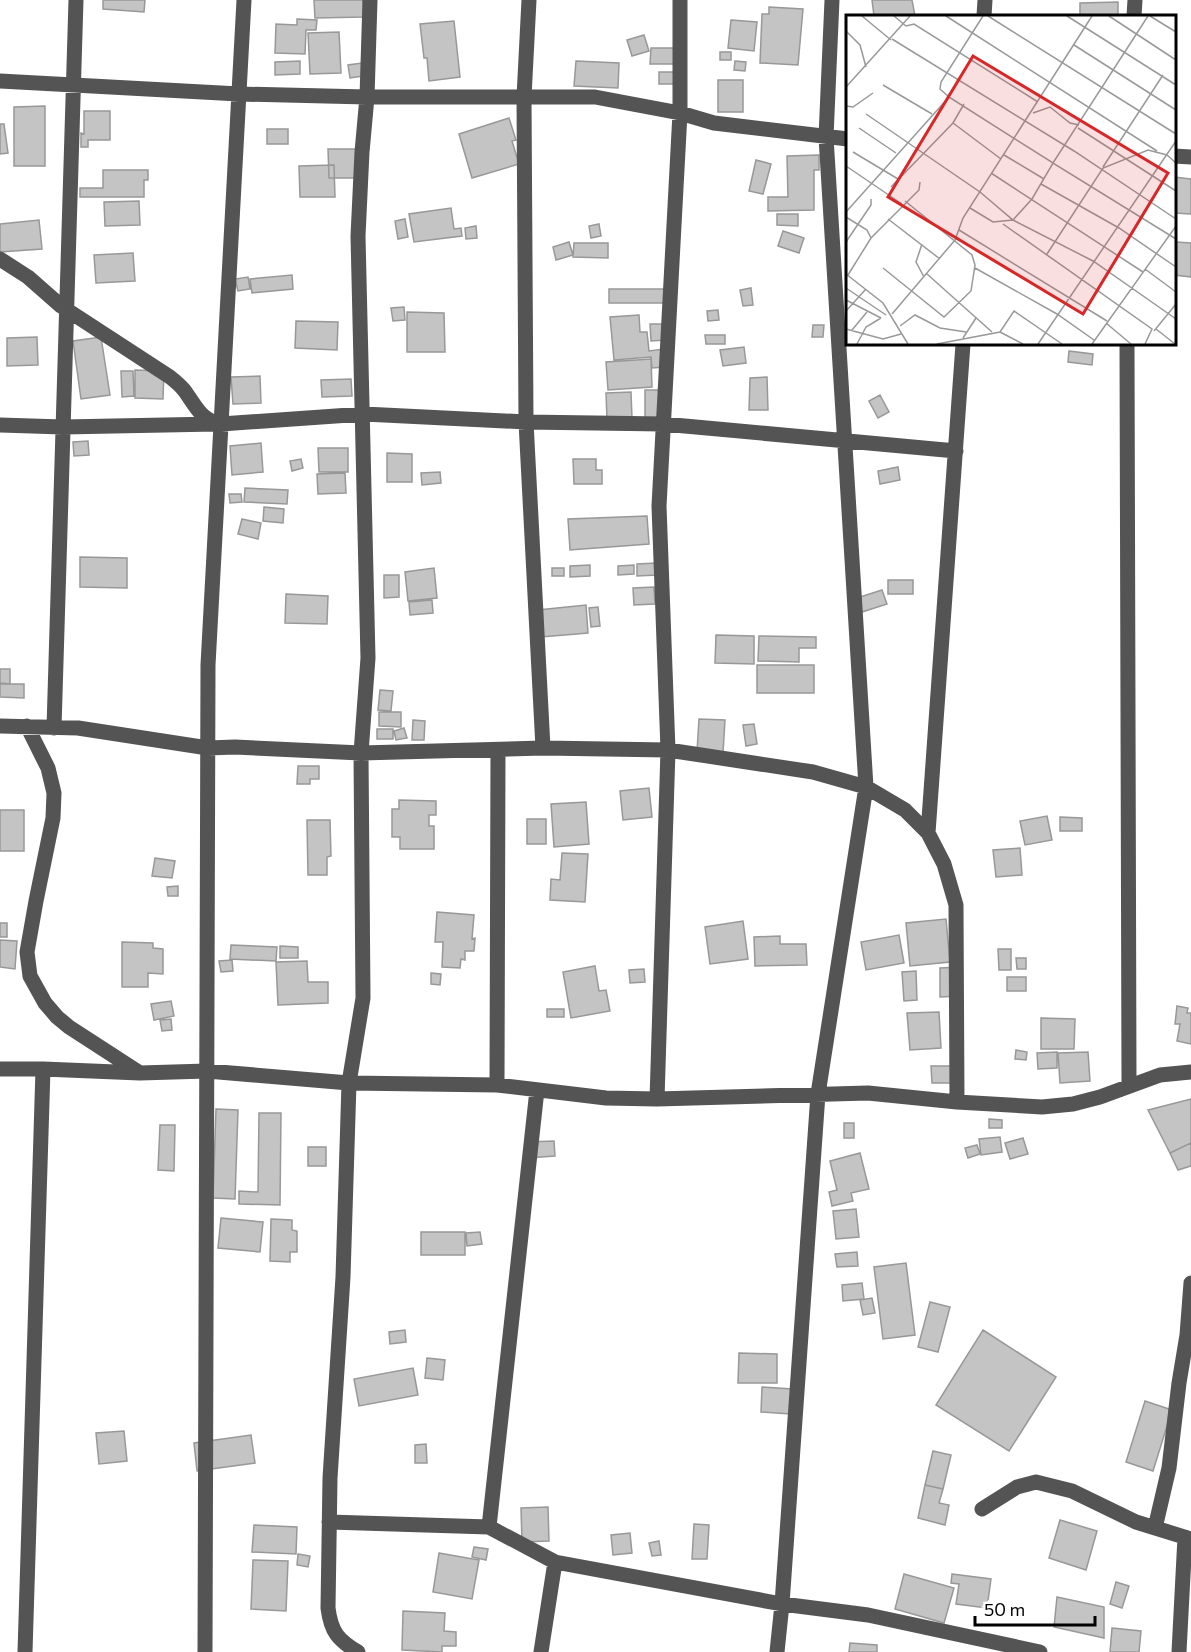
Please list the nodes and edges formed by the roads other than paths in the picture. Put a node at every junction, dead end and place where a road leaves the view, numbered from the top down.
1 (76, 0) edge
2 (244, 0) edge
3 (370, 0) edge
4 (529, 0) edge
5 (680, 0) edge
6 (832, 0) edge
7 (985, 0) edge
8 (1135, 0) edge
9 (984, 15) edge
10 (1134, 15) edge
11 (0, 81) edge
12 (74, 85) junction
13 (239, 94) junction
14 (367, 97) junction
15 (524, 97) junction
16 (680, 113) junction
17 (826, 137) junction
18 (846, 139) edge
19 (1176, 156) edge
20 (1191, 157) edge
21 (0, 259) edge
22 (67, 309) junction
23 (963, 345) edge
24 (1126, 345) edge
25 (364, 414) junction
26 (526, 422) junction
27 (221, 424) junction
28 (663, 424) junction
29 (0, 425) edge
30 (63, 428) junction
31 (845, 440) junction
32 (956, 451) junction
33 (0, 726) edge
34 (27, 726) junction
35 (54, 728) junction
36 (208, 748) junction
37 (543, 748) junction
38 (498, 750) junction
39 (668, 750) junction
40 (361, 753) junction
41 (866, 787) junction
42 (928, 833) junction
43 (0, 1069) edge
44 (43, 1069) junction
45 (207, 1071) junction
46 (1191, 1072) edge
47 (140, 1073) junction
48 (350, 1083) junction
49 (497, 1085) junction
50 (1130, 1085) junction
51 (537, 1090) junction
52 (818, 1094) junction
53 (657, 1099) junction
54 (957, 1102) junction
55 (1191, 1283) edge
56 (982, 1509) dead end
57 (329, 1522) junction
58 (489, 1527) junction
59 (1155, 1528) junction
60 (1188, 1538) edge
61 (555, 1562) junction
62 (782, 1604) junction
63 (349, 1649) edge
64 (25, 1652) edge
65 (204, 1652) edge
66 (541, 1652) edge
67 (777, 1652) edge
68 (1040, 1652) edge
69 (1179, 1652) edge

1 - 12 street
2 - 13 street
3 - 14 street
4 - 15 street
5 - 16 street
6 - 17 street
7 - 9 street
8 - 10 street
11 - 12 street
12 - 13 street
12 - 22 street
13 - 14 street
13 - 27 street
14 - 15 street
14 - 25 street
15 - 16 street
15 - 26 street
16 - 17 street
16 - 28 street
17 - 18 street
17 - 31 street
19 - 20 street
21 - 22 street
22 - 27 street
22 - 30 street
23 - 32 street
24 - 50 street
25 - 26 street
25 - 27 street
25 - 40 street
26 - 28 street
26 - 37 street
27 - 30 street
27 - 36 street
28 - 31 street
28 - 39 street
29 - 30 street
30 - 35 street
31 - 32 street
31 - 41 street
32 - 42 street
33 - 34 street
34 - 35 street
34 - 47 street
35 - 36 street
36 - 40 street
36 - 45 street
37 - 38 street
37 - 39 street
38 - 40 street
38 - 49 street
39 - 41 street
39 - 53 street
40 - 48 street
41 - 42 street
41 - 52 street
42 - 54 street
43 - 44 street
44 - 47 street
44 - 64 street
45 - 47 street
45 - 48 street
45 - 65 street
46 - 50 street
48 - 49 street
48 - 57 street
49 - 51 street
50 - 54 street
51 - 53 street
51 - 58 street
52 - 53 street
52 - 54 street
52 - 62 street
55 - 59 street
56 - 59 street
57 - 58 street
57 - 63 street
58 - 61 street
59 - 60 street
60 - 69 street
61 - 62 street
61 - 66 street
62 - 67 street
62 - 68 street

